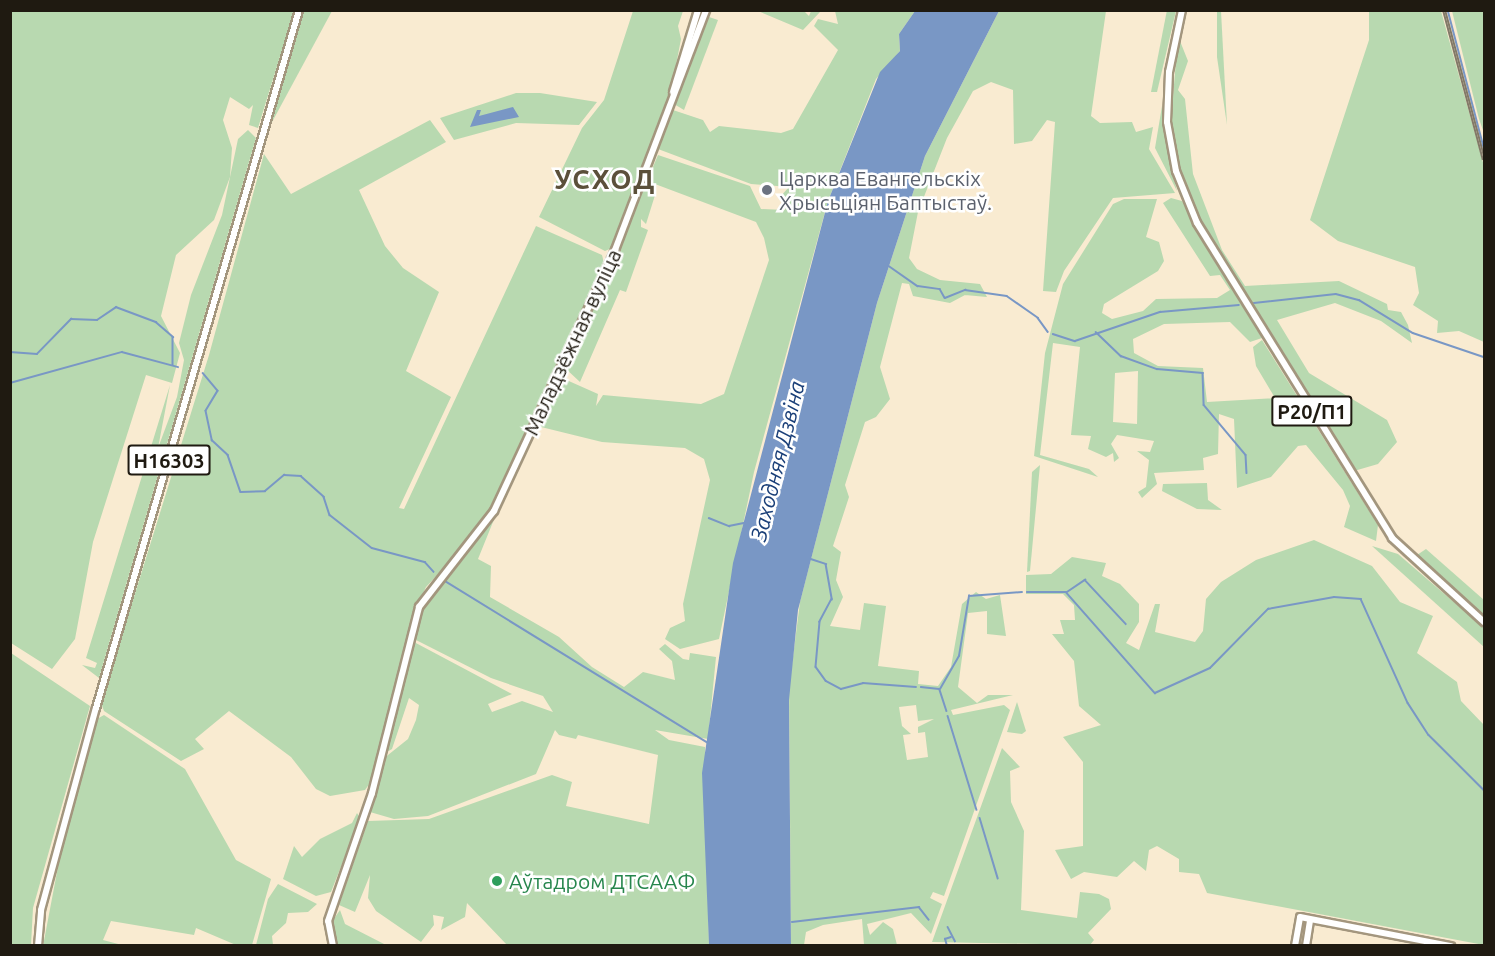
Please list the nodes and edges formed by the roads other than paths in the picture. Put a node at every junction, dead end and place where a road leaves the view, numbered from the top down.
1 (299, 10) edge
2 (698, 10) edge
3 (706, 10) edge
4 (1182, 10) edge
5 (670, 107) junction
6 (1485, 622) edge
7 (1310, 921) junction
8 (38, 945) edge
9 (333, 945) edge
10 (1295, 945) edge
11 (1306, 945) edge
12 (1451, 945) edge

1 - 8 main road, Н16303
2 - 5 main road, Маладзёжная вуліца
3 - 5 main road, Маладзёжная вуліца
4 - 6 main road, Р20/П1
5 - 9 main road, Маладзёжная вуліца
7 - 10 main road
7 - 11 main road
7 - 12 main road

